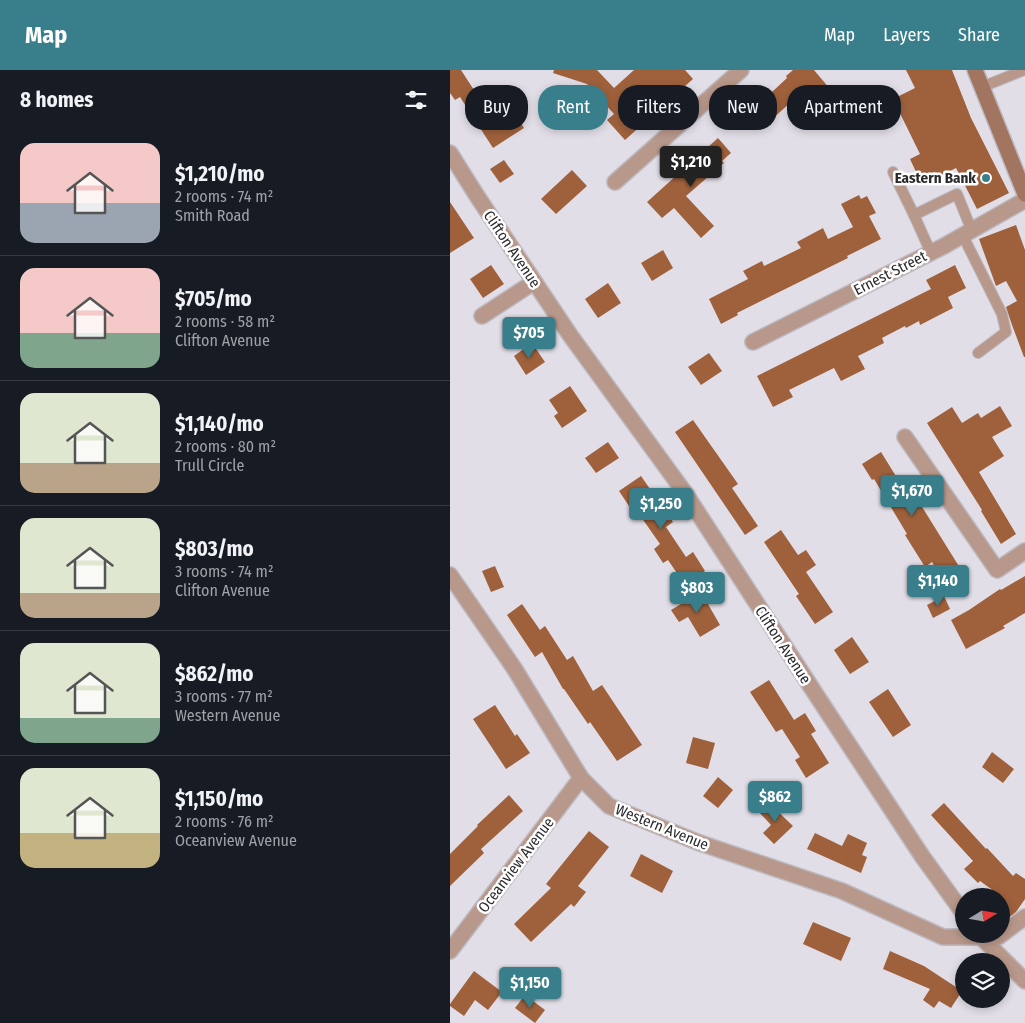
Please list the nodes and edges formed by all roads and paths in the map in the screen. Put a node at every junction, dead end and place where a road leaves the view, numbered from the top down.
1 (741, 70) edge
2 (975, 70) edge
3 (1024, 70) edge
4 (982, 87) junction
5 (450, 153) edge
6 (893, 172) dead end
7 (615, 182) dead end
8 (1025, 194) edge
9 (1025, 200) edge
10 (914, 216) junction
11 (967, 233) junction
12 (931, 253) junction
13 (534, 282) junction
14 (482, 316) dead end
15 (753, 342) dead end
16 (978, 353) dead end
17 (905, 437) dead end
18 (1025, 551) edge
19 (450, 575) edge
20 (581, 778) junction
21 (955, 902) edge
22 (1025, 917) edge
23 (1010, 928) edge
24 (955, 936) edge
25 (987, 943) edge
26 (451, 948) edge
27 (1025, 981) edge

1 - 7 street
2 - 4 main road
3 - 4 lane
4 - 8 main road
5 - 13 street, Clifton Avenue
6 - 10 lane
9 - 11 street, Ernest Street
10 - 11 lane
10 - 12 lane
11 - 12 street, Ernest Street
11 - 16 lane
12 - 15 street, Ernest Street
13 - 14 street
13 - 21 street, Clifton Avenue
17 - 18 street
19 - 20 street, Western Avenue
20 - 24 street, Western Avenue
20 - 26 street, Oceanview Avenue
22 - 23 street, Western Avenue
25 - 27 street

